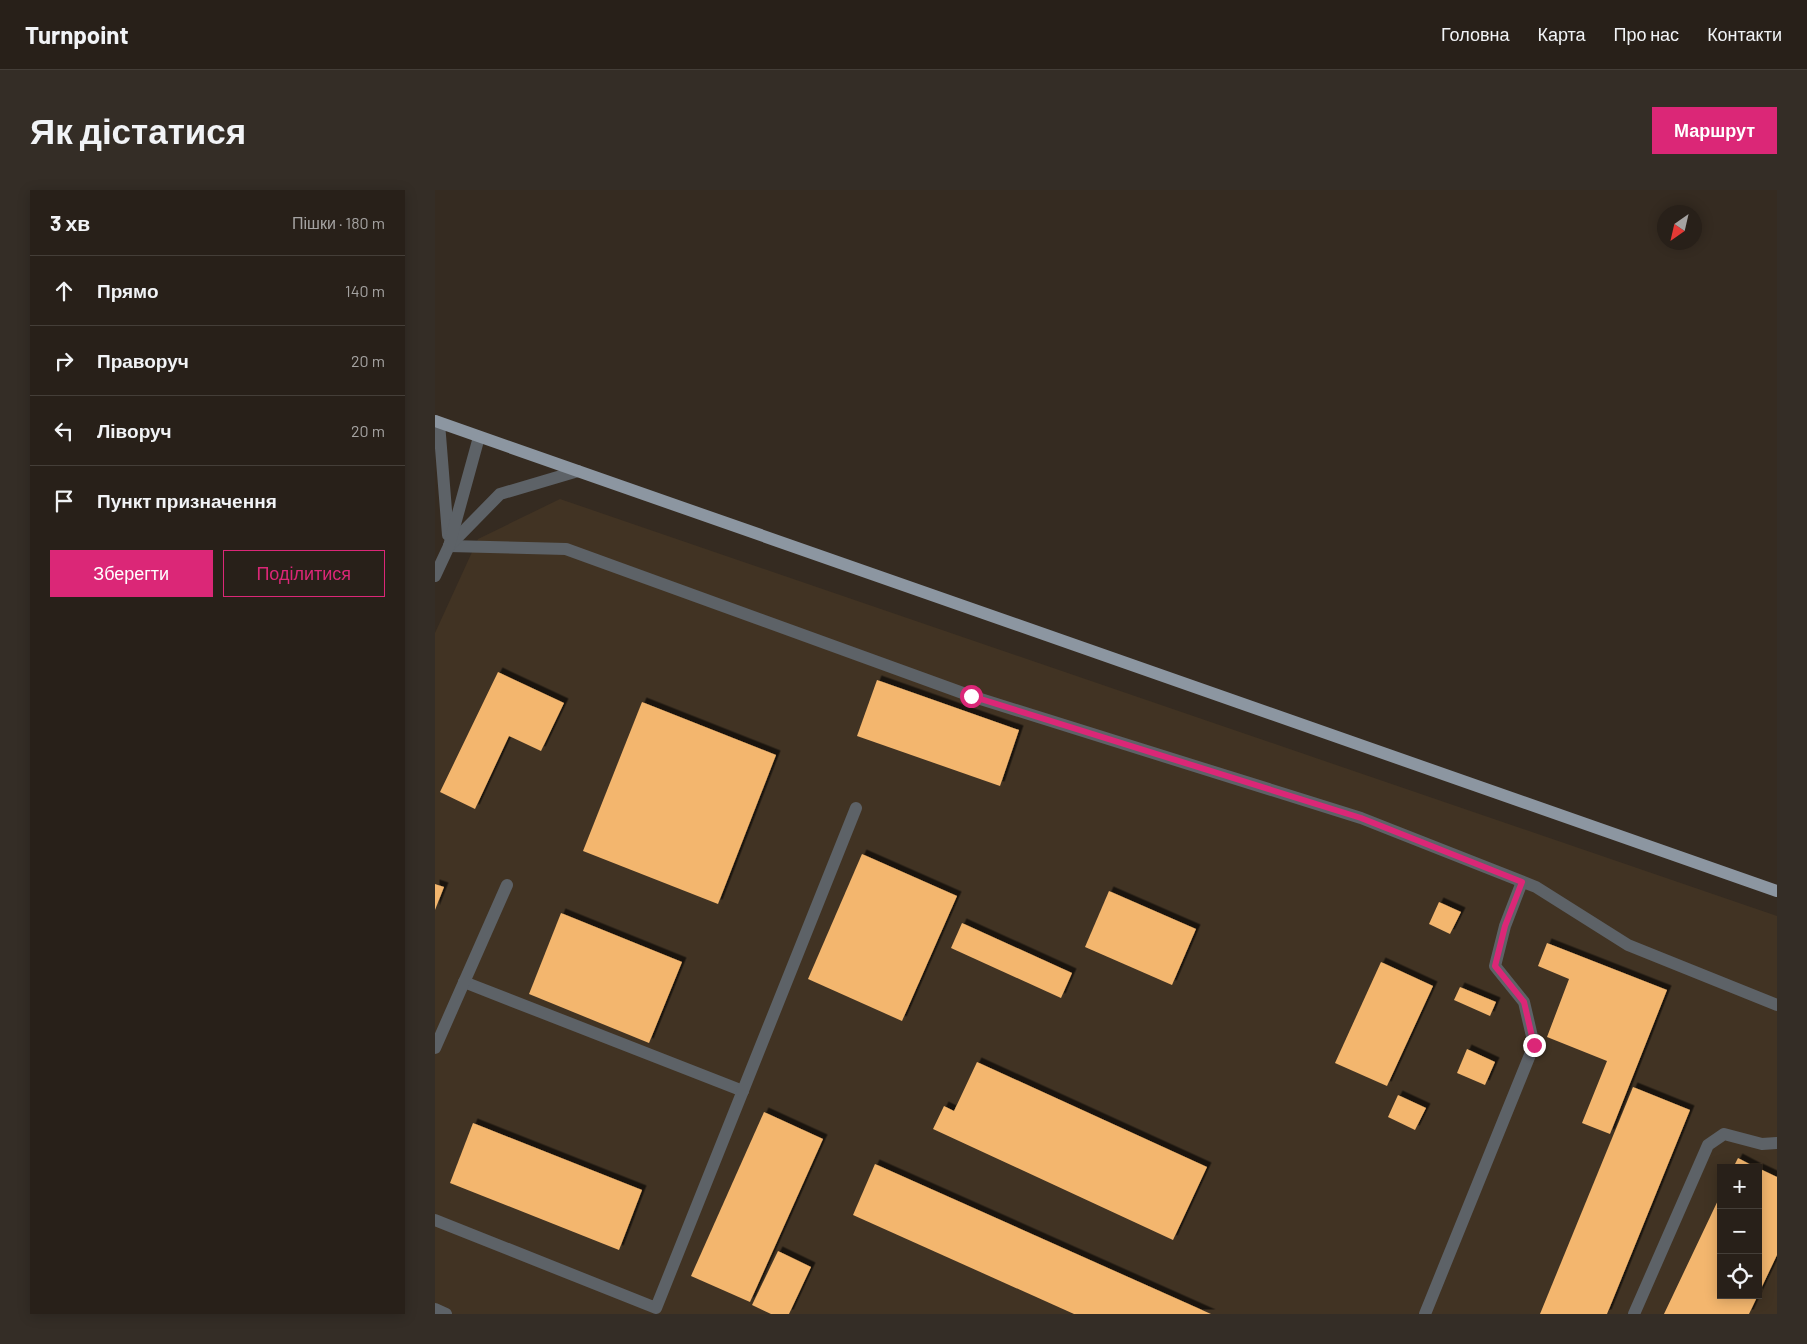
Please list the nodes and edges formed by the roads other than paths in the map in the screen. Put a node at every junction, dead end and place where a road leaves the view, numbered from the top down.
1 (435, 421) edge
2 (479, 437) junction
3 (578, 471) junction
4 (449, 546) junction
5 (435, 576) edge
6 (856, 808) dead end
7 (1522, 882) junction
8 (507, 885) dead end
9 (1777, 891) edge
10 (464, 982) junction
11 (1777, 1005) edge
12 (435, 1048) edge
13 (743, 1091) junction
14 (1777, 1142) edge
15 (435, 1220) edge
16 (435, 1309) edge
17 (446, 1314) edge
18 (1425, 1314) edge
19 (1634, 1314) edge

1 - 2 main road
1 - 4 street
2 - 3 main road
2 - 4 street
3 - 4 street
3 - 9 main road
4 - 5 street
4 - 7 street
6 - 13 street
7 - 11 street
7 - 18 street
8 - 10 street
10 - 12 street
10 - 13 street
13 - 15 street
14 - 19 street
16 - 17 street

